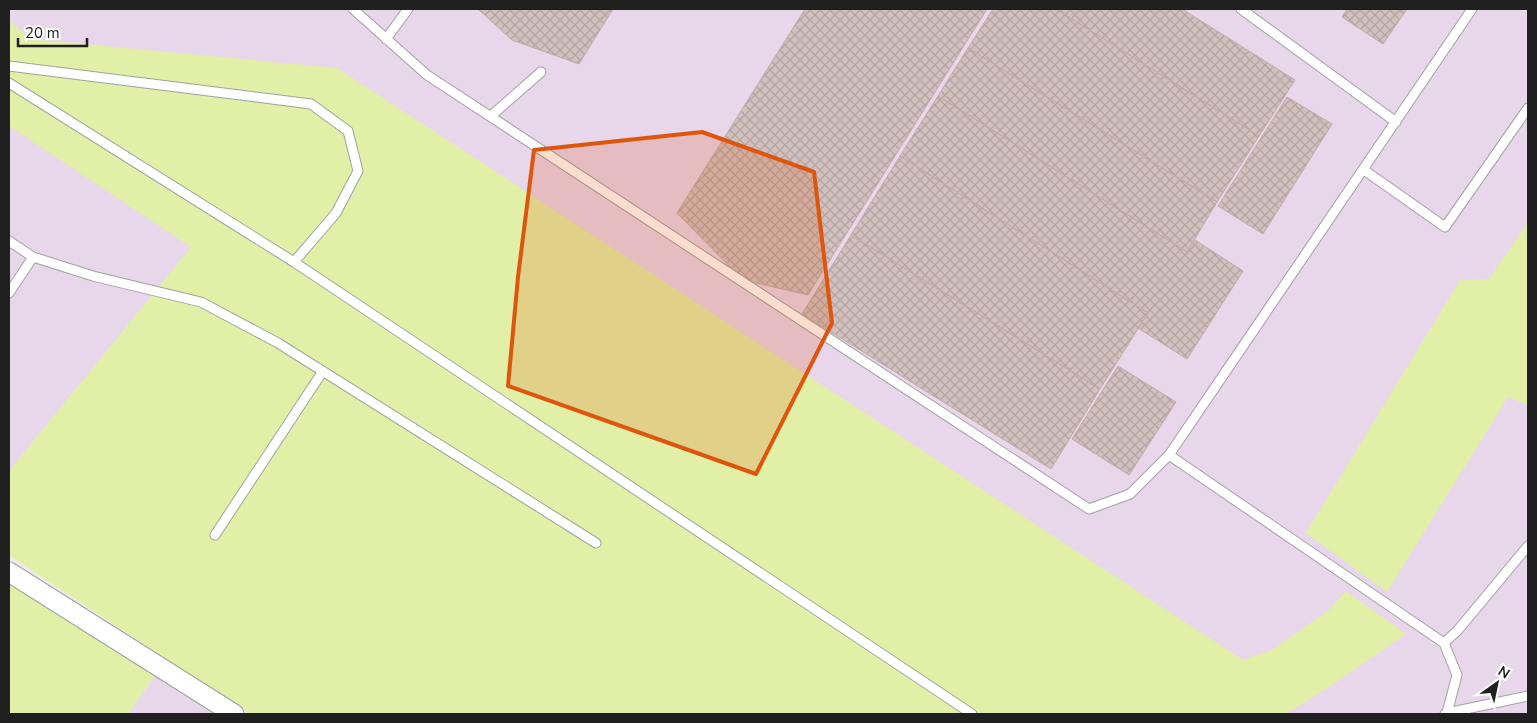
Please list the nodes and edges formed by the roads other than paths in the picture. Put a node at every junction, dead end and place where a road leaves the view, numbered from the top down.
1 (353, 9) edge
2 (408, 9) edge
3 (1241, 9) edge
4 (1472, 9) edge
5 (386, 39) junction
6 (9, 66) edge
7 (541, 72) dead end
8 (9, 83) edge
9 (1528, 108) edge
10 (491, 116) junction
11 (1396, 122) junction
12 (1364, 170) junction
13 (9, 241) edge
14 (34, 256) junction
15 (294, 262) junction
16 (9, 293) edge
17 (324, 371) junction
18 (1169, 455) junction
19 (214, 536) dead end
20 (596, 542) dead end
21 (1528, 546) edge
22 (9, 572) edge
23 (1444, 643) junction
24 (1528, 696) edge
25 (234, 714) edge
26 (972, 714) edge
27 (1446, 714) edge

1 - 5 lane
2 - 5 lane
3 - 11 lane
4 - 11 lane
5 - 10 lane
6 - 15 lane
7 - 10 lane
8 - 15 lane
9 - 12 lane
10 - 18 lane
11 - 12 lane
12 - 18 lane
13 - 14 lane
14 - 16 lane
14 - 17 lane
15 - 26 lane
17 - 19 lane
17 - 20 lane
18 - 23 lane
21 - 23 lane
22 - 25 street
23 - 27 lane
24 - 27 lane

